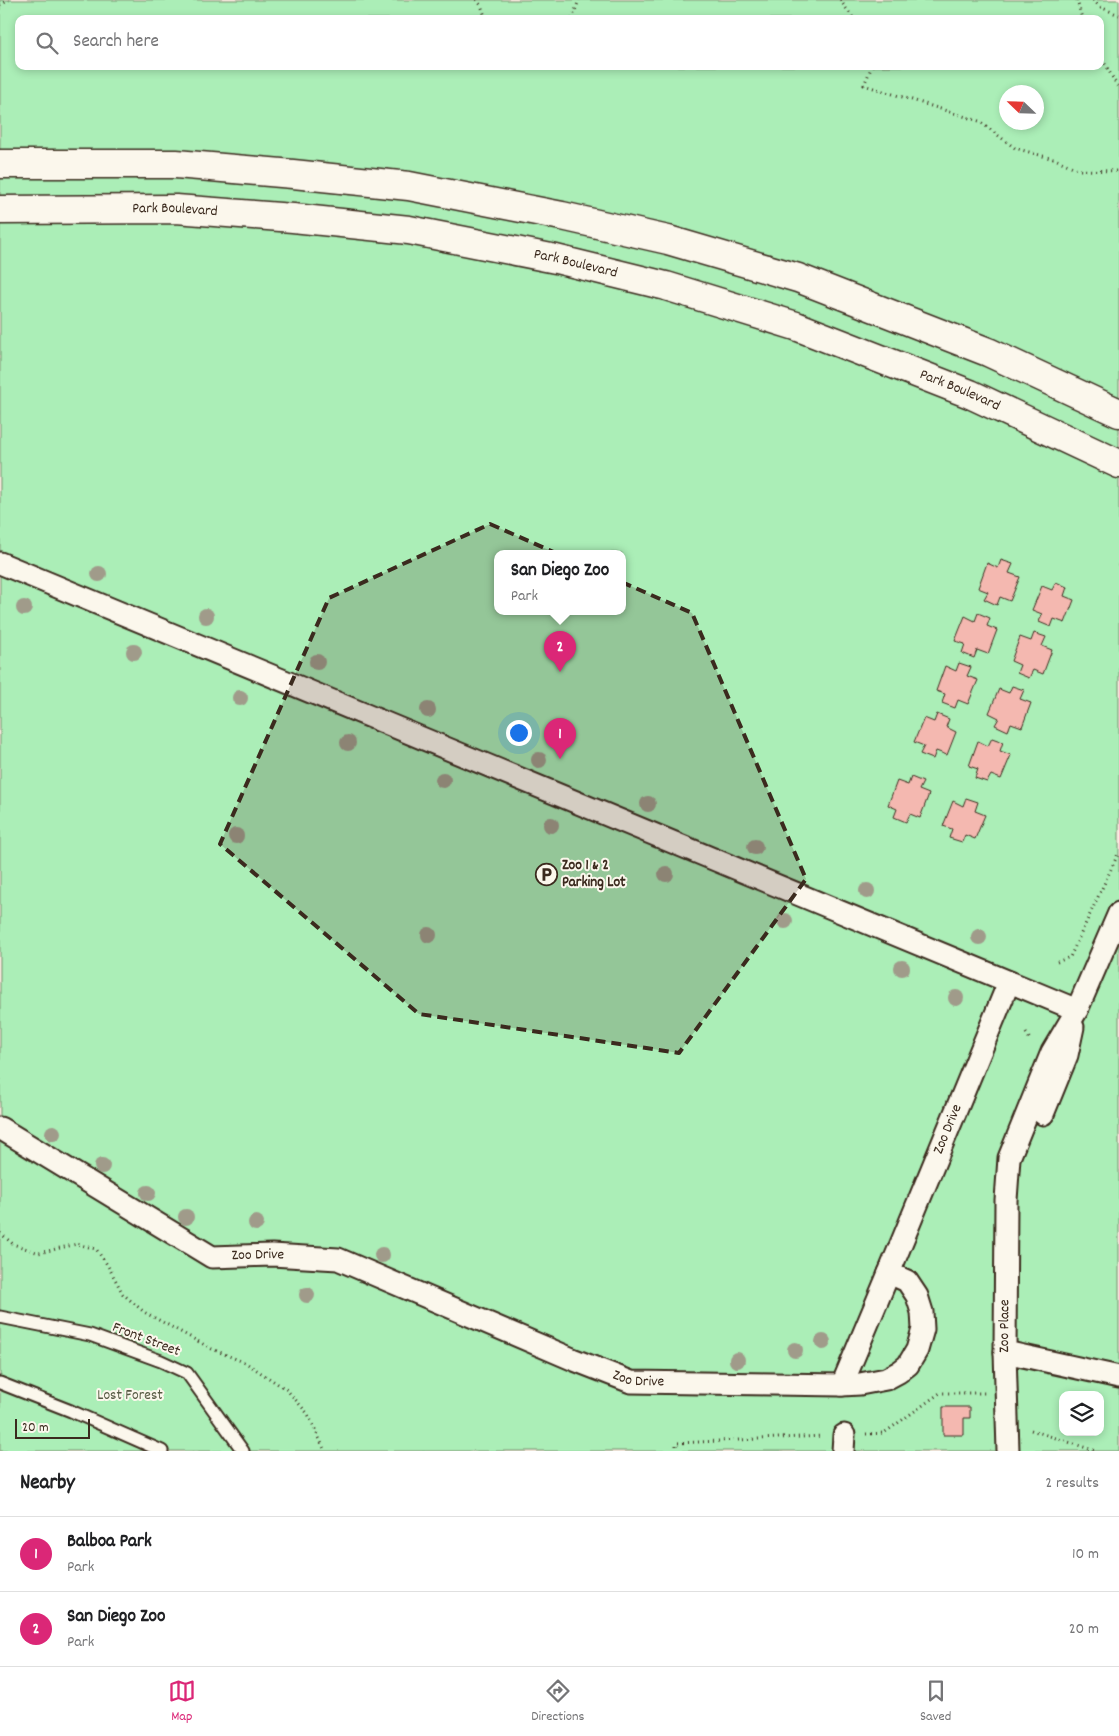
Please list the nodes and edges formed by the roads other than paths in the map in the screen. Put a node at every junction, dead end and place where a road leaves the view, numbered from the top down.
1 (0, 164) edge
2 (0, 210) edge
3 (1119, 413) edge
4 (1119, 464) edge
5 (0, 562) edge
6 (1119, 913) edge
7 (1009, 982) junction
8 (1077, 1010) junction
9 (0, 1128) edge
10 (889, 1273) junction
11 (0, 1317) edge
12 (1005, 1352) junction
13 (1119, 1377) edge
14 (0, 1383) edge
15 (842, 1385) junction
16 (162, 1451) edge
17 (243, 1451) edge
18 (1008, 1451) edge

1 - 3 main road
2 - 4 main road, Park Boulevard
5 - 7 street
6 - 8 street, Zoo Place
7 - 8 street
7 - 10 street, Zoo Drive
8 - 12 street, Zoo Place
9 - 15 street, Zoo Drive
10 - 15 street
10 - 15 street, Zoo Drive
11 - 17 lane, Front Street
12 - 13 street
12 - 18 street, Zoo Place
14 - 16 lane

